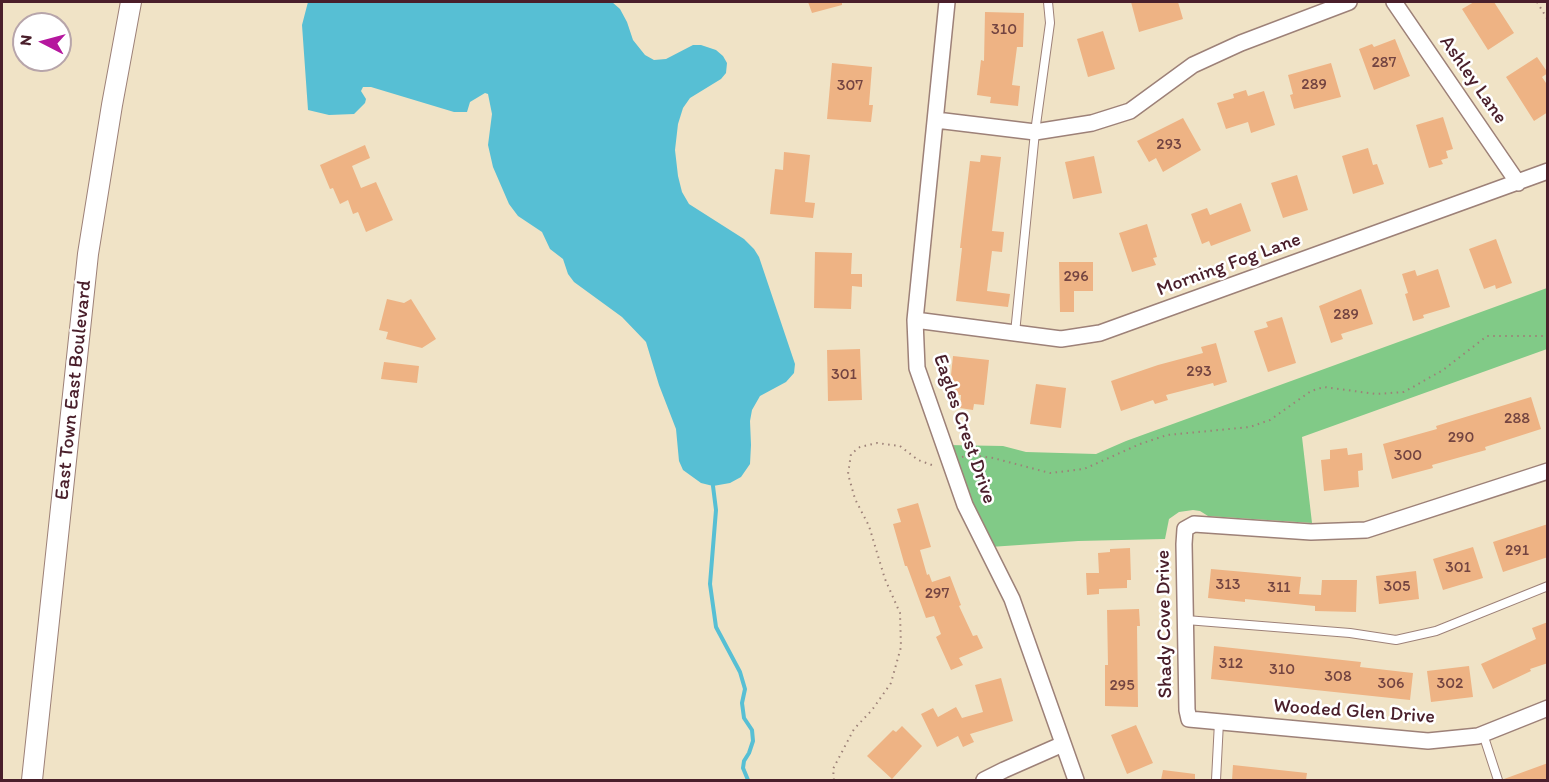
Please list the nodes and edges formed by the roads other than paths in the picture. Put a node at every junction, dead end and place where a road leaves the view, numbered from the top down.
1 (131, 2) edge
2 (947, 2) edge
3 (1048, 2) edge
4 (1349, 2) edge
5 (1394, 2) edge
6 (936, 120) junction
7 (1035, 132) junction
8 (1548, 171) edge
9 (1518, 183) junction
10 (915, 320) junction
11 (1015, 333) junction
12 (1548, 471) edge
13 (1548, 586) edge
14 (1186, 620) junction
15 (1548, 708) edge
16 (1189, 719) joint
17 (1219, 722) junction
18 (1484, 734) junction
19 (1063, 744) junction
20 (33, 780) edge
21 (984, 780) edge
22 (1076, 780) edge
23 (1216, 780) edge
24 (1498, 780) edge

1 - 20 street, East Town East Boulevard
2 - 6 street, Eagles Crest Drive
3 - 7 lane
4 - 7 street
5 - 9 street, Ashley Lane
6 - 7 street
6 - 10 street, Eagles Crest Drive
7 - 11 lane
8 - 9 street, Morning Fog Lane
9 - 11 street, Morning Fog Lane
10 - 11 street, Morning Fog Lane
10 - 19 street, Eagles Crest Drive
12 - 14 street, Shady Cove Drive
13 - 14 lane
14 - 16 street, Shady Cove Drive
15 - 18 street, Wooded Glen Drive
16 - 17 street, Wooded Glen Drive
17 - 18 street, Wooded Glen Drive
17 - 23 lane
18 - 24 lane
19 - 21 street
19 - 22 street, Eagles Crest Drive

